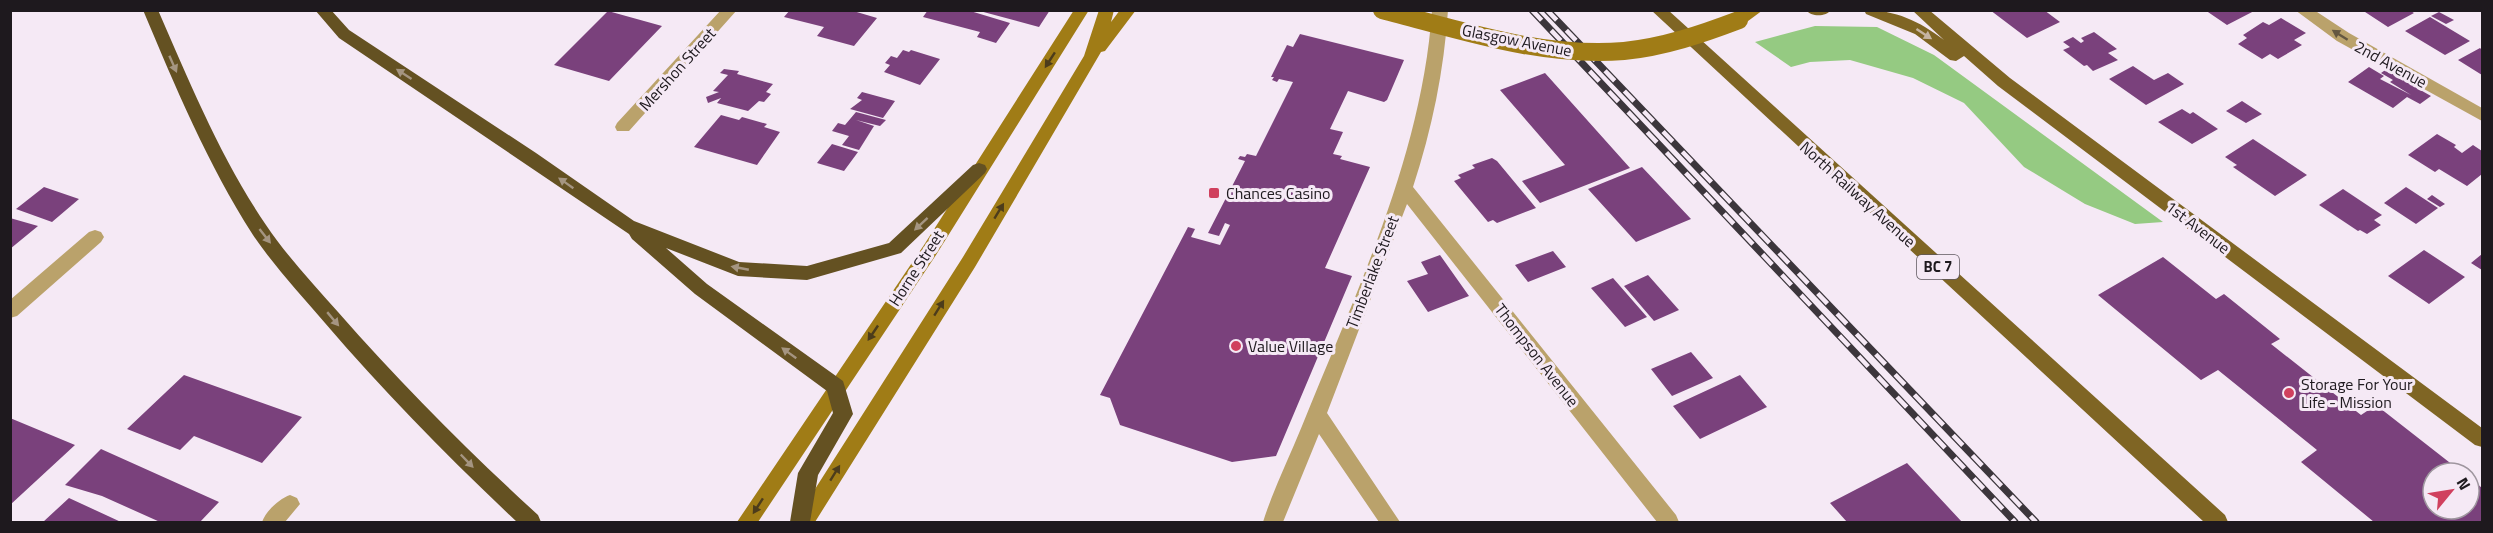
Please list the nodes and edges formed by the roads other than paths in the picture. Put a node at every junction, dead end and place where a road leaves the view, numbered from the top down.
1 (150, 10) edge
2 (322, 10) edge
3 (730, 10) edge
4 (1082, 10) edge
5 (1107, 10) edge
6 (1129, 10) edge
7 (1382, 10) edge
8 (1440, 10) edge
9 (1658, 10) edge
10 (1756, 10) edge
11 (1814, 10) edge
12 (1824, 10) edge
13 (1871, 10) edge
14 (1918, 10) edge
15 (2302, 10) edge
16 (1092, 56) junction
17 (2004, 82) junction
18 (2482, 115) edge
19 (623, 128) dead end
20 (979, 169) junction
21 (1404, 188) junction
22 (628, 226) junction
23 (95, 237) dead end
24 (10, 310) edge
25 (836, 387) junction
26 (1317, 416) junction
27 (2482, 439) edge
28 (290, 504) dead end
29 (272, 522) edge
30 (531, 522) edge
31 (747, 522) edge
32 (802, 522) edge
33 (1273, 522) edge
34 (1390, 522) edge
35 (1669, 522) edge
36 (2218, 522) edge

1 -> 30 highway
22 -> 2 highway
3 - 19 street, Mershon Street
4 -> 20 main road, Horne Street
5 - 16 main road
6 - 16 main road
7 - 10 main road, Glasgow Avenue, bridge
8 - 21 street, Timberlake Street
9 - 36 main road, North Railway Avenue / BC 7
11 - 12 main road
13 -> 17 main road
14 - 17 main road, 1st Avenue
18 -> 15 street, 2nd Avenue
32 -> 16 main road
17 - 27 main road, 1st Avenue
20 -> 22 highway
20 -> 25 main road, Horne Street
21 - 26 street, Timberlake Street
21 - 35 street, Thompson Avenue
25 -> 22 highway
23 - 24 street
25 -> 31 main road, Horne Street
25 - 32 highway
26 - 33 street, Timberlake Street
26 - 34 street
28 - 29 street

